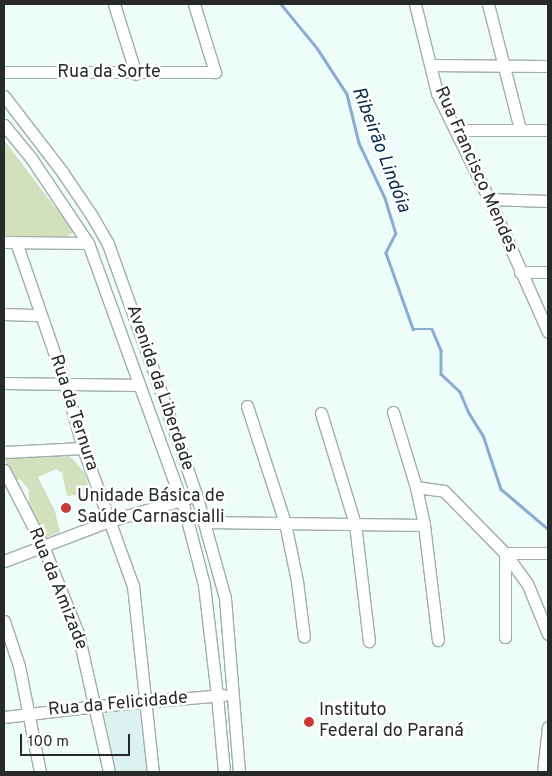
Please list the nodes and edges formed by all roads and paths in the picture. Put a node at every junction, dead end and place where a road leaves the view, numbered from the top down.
1 (114, 4) edge
2 (194, 4) edge
3 (415, 4) edge
4 (488, 4) edge
5 (505, 65) junction
6 (431, 66) junction
7 (548, 66) edge
8 (4, 72) edge
9 (136, 74) junction
10 (4, 96) edge
11 (4, 124) edge
12 (457, 130) junction
13 (520, 130) junction
14 (548, 130) edge
15 (489, 199) junction
16 (548, 201) edge
17 (4, 242) edge
18 (16, 242) junction
19 (88, 243) junction
20 (520, 272) junction
21 (548, 272) edge
22 (4, 314) edge
23 (40, 316) junction
24 (548, 332) edge
25 (4, 383) edge
26 (65, 384) junction
27 (139, 386) junction
28 (247, 406) dead end
29 (392, 412) dead end
30 (320, 413) dead end
31 (83, 448) junction
32 (4, 452) edge
33 (4, 470) edge
34 (416, 487) junction
35 (196, 494) junction
36 (181, 501) junction
37 (109, 521) junction
38 (205, 522) junction
39 (285, 523) junction
40 (355, 524) junction
41 (424, 525) junction
42 (43, 546) junction
43 (506, 553) junction
44 (548, 553) edge
45 (4, 561) edge
46 (4, 621) edge
47 (548, 634) edge
48 (304, 637) dead end
49 (506, 637) dead end
50 (369, 640) dead end
51 (438, 640) dead end
52 (233, 694) junction
53 (218, 695) junction
54 (146, 702) junction
55 (96, 706) junction
56 (29, 713) junction
57 (4, 716) edge
58 (548, 727) edge
59 (40, 772) edge
60 (109, 772) edge
61 (153, 772) edge
62 (224, 772) edge
63 (240, 772) edge
64 (543, 772) edge

1 - 9 street
2 - 9 street, Rua da Sorte
3 - 6 street, Rua Francisco Mendes
4 - 5 street
5 - 6 street
5 - 7 street
5 - 13 street
6 - 12 street, Rua Francisco Mendes
8 - 9 street, Rua da Sorte
10 - 35 street, Avenida da Liberdade
11 - 19 street, Avenida da Liberdade
12 - 13 street
12 - 15 street, Rua Francisco Mendes
13 - 14 street
15 - 16 street
15 - 20 street, Rua Francisco Mendes
17 - 18 street
18 - 19 street
18 - 23 street, Rua da Ternura
19 - 27 street, Avenida da Liberdade
20 - 21 street
20 - 24 street, Rua Francisco Mendes
22 - 23 street
23 - 26 street, Rua da Ternura
25 - 26 street
26 - 27 street
26 - 31 street, Rua da Ternura
27 - 36 street, Avenida da Liberdade
28 - 39 street
29 - 34 street
30 - 40 street
31 - 32 street
31 - 37 street, Rua da Ternura
33 - 42 street, Rua da Amizade
34 - 41 street
34 - 43 street
35 - 36 street
35 - 38 street, Avenida da Liberdade
36 - 37 street
36 - 53 street, Avenida da Liberdade
37 - 42 street
37 - 54 street, Rua da Ternura
38 - 39 street
38 - 52 street, Avenida da Liberdade
39 - 40 street
39 - 48 street
40 - 41 street
40 - 50 street
41 - 51 street
42 - 45 street
42 - 55 street, Rua da Amizade
43 - 44 street
43 - 47 street
43 - 49 street
46 - 56 street
52 - 53 street, Rua da Felicidade
52 - 63 street, Avenida da Liberdade
53 - 54 street, Rua da Felicidade
53 - 62 street, Avenida da Liberdade
54 - 55 street, Rua da Felicidade
54 - 61 street, Rua da Ternura
55 - 56 street, Rua da Felicidade
55 - 60 street, Rua da Amizade
56 - 57 street, Rua da Felicidade
56 - 59 street
58 - 64 street

